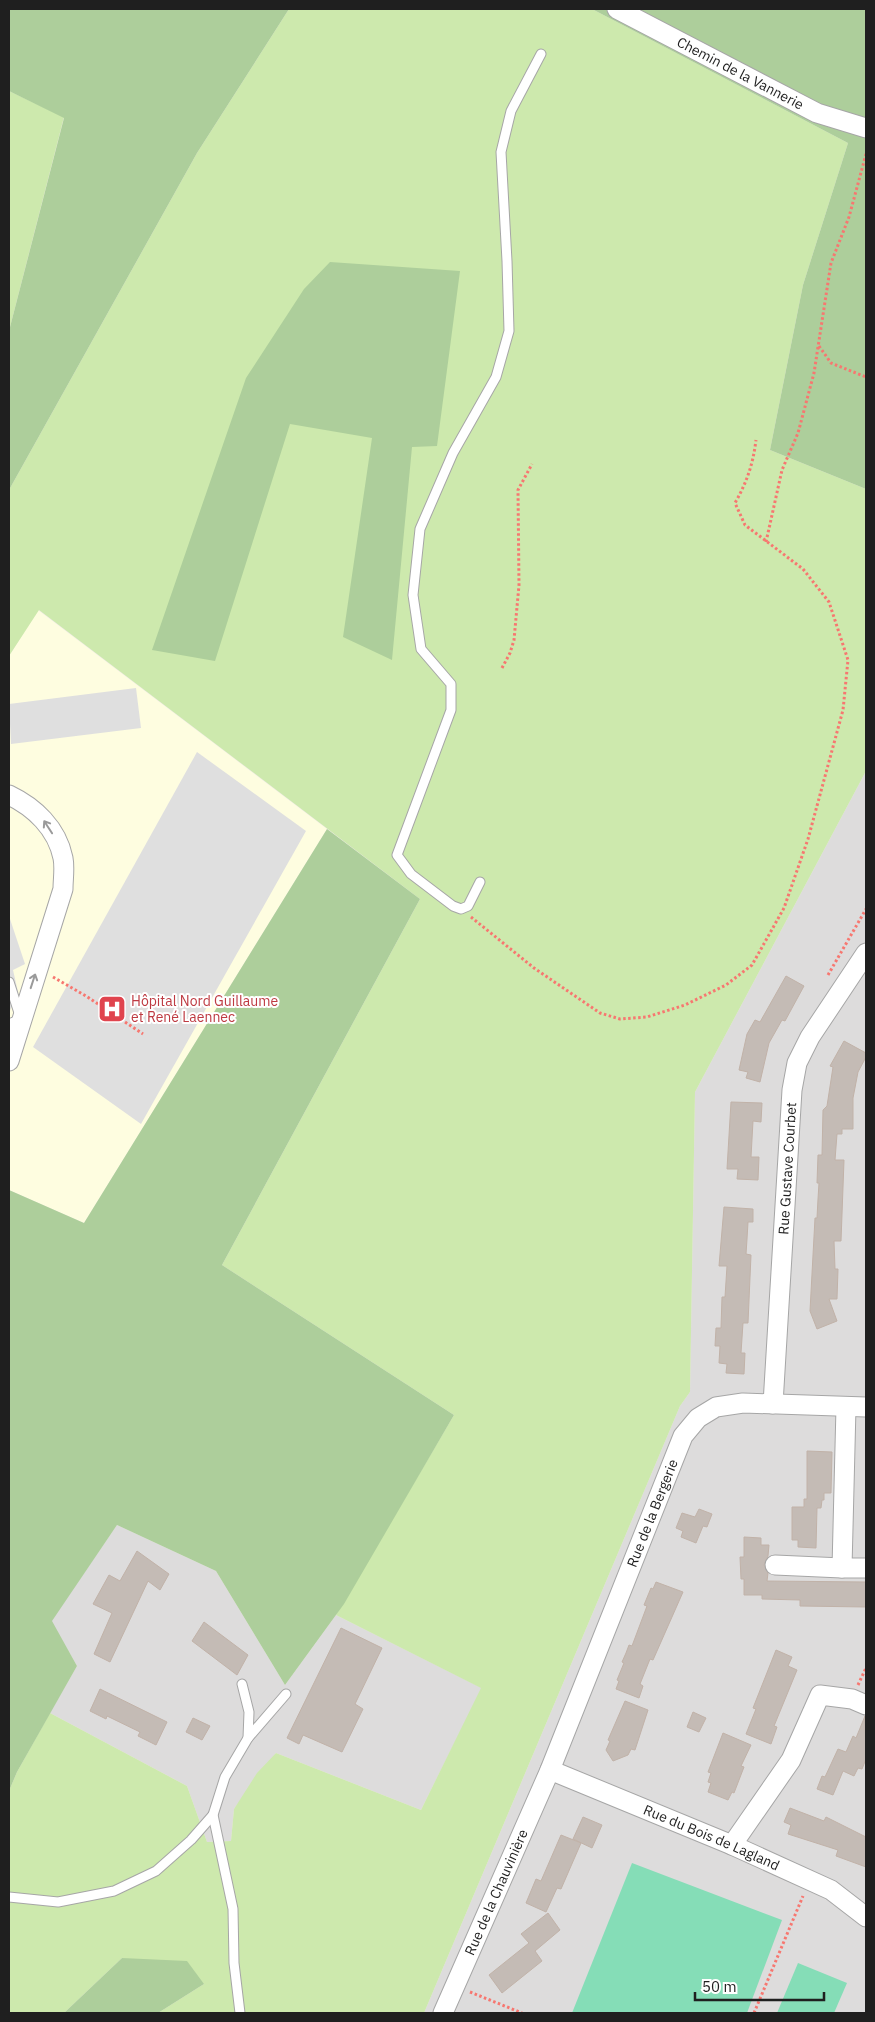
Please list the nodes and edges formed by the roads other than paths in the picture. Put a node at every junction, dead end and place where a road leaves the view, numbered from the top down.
1 (617, 9) edge
2 (541, 54) dead end
3 (866, 128) edge
4 (9, 794) edge
5 (480, 882) dead end
6 (866, 953) edge
7 (9, 982) edge
8 (15, 1021) edge
9 (9, 1061) edge
10 (774, 1404) junction
11 (846, 1407) junction
12 (866, 1407) edge
13 (775, 1565) dead end
14 (842, 1568) junction
15 (866, 1568) edge
16 (242, 1684) dead end
17 (286, 1694) dead end
18 (866, 1705) edge
19 (248, 1738) junction
20 (550, 1770) junction
21 (214, 1815) junction
22 (732, 1845) junction
23 (9, 1897) edge
24 (866, 1917) edge
25 (240, 2013) edge
26 (443, 2013) edge

1 - 3 street, Chemin de la Vannerie
2 - 5 lane
8 -> 4 street
6 - 10 street, Rue Gustave Courbet
7 - 8 lane
8 - 9 street
10 - 11 street, Rue de la Bergerie
10 - 20 street, Rue de la Bergerie
11 - 12 street, Rue de la Bergerie
11 - 14 street
13 - 14 street
14 - 15 street
16 - 19 lane
17 - 19 lane
18 - 22 street
19 - 21 lane
20 - 22 street, Rue du Bois de Lagland
20 - 26 street, Rue de la Chauvinière
21 - 23 lane
21 - 25 lane
22 - 24 street, Rue du Bois de Lagland

